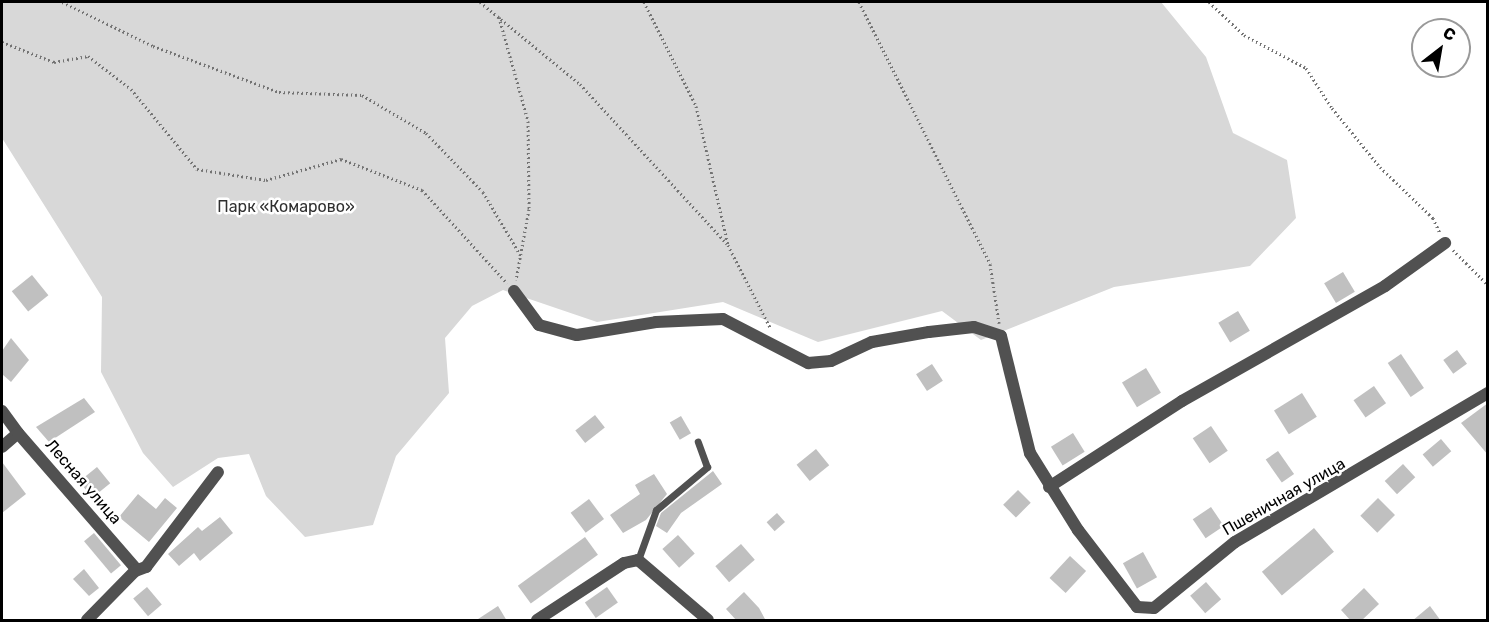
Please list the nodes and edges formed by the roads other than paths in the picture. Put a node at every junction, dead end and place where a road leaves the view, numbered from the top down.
1 (1445, 243) road end
2 (514, 291) road end
3 (1488, 393) edge
4 (2, 411) edge
5 (18, 433) junction
6 (698, 442) dead end
7 (2, 447) edge
8 (218, 472) dead end
9 (1049, 487) junction
10 (638, 560) junction
11 (137, 570) junction
12 (87, 621) edge
13 (537, 621) edge
14 (708, 621) edge

1 - 9 street
2 - 9 street, Пшеничная улица
3 - 9 street, Пшеничная улица
4 - 5 street, Лесная улица
5 - 7 street
5 - 11 street, Лесная улица
6 - 10 lane
8 - 11 street
10 - 13 street
10 - 14 street
11 - 12 street

